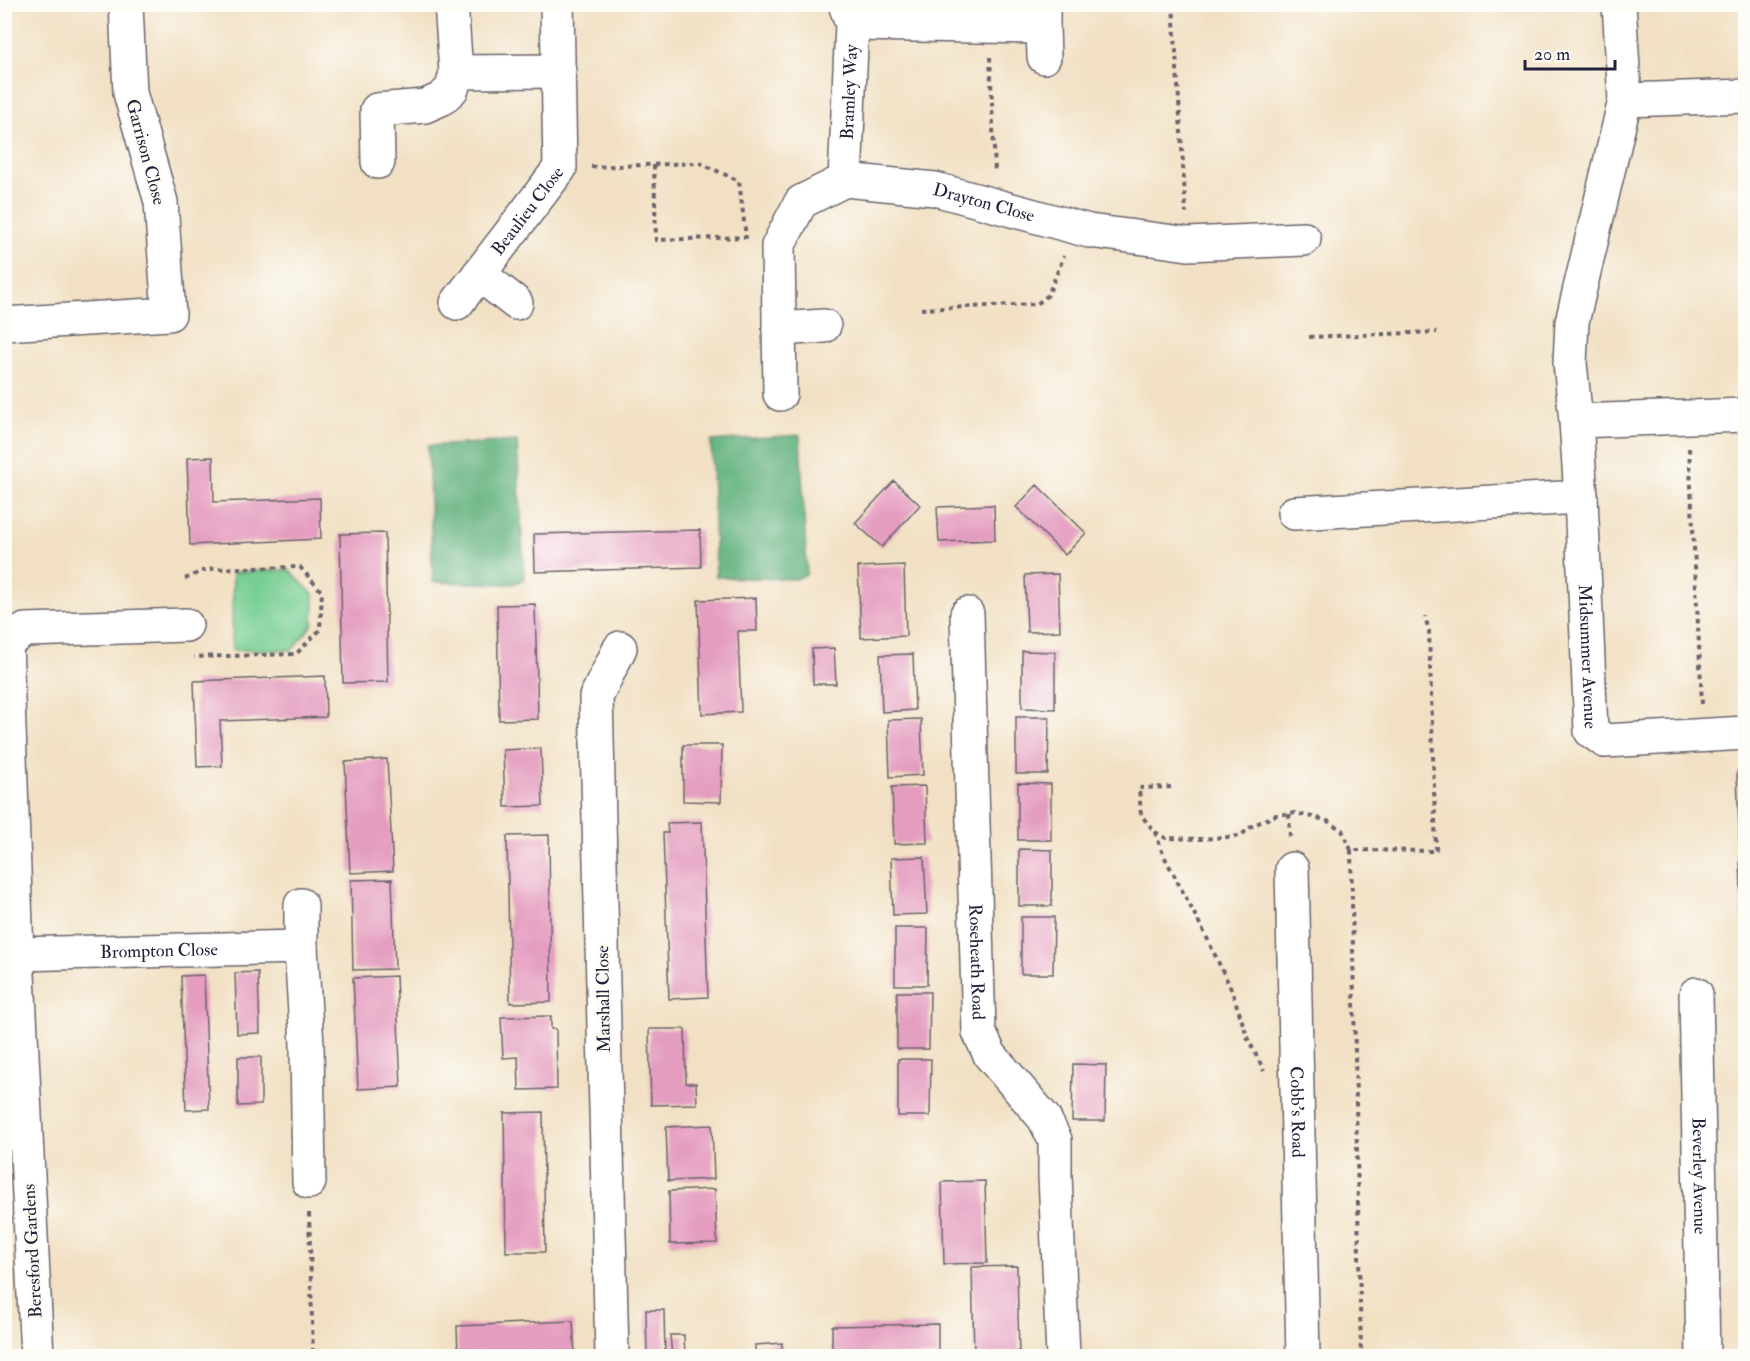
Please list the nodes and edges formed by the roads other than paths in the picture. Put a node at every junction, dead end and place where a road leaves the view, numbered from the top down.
1 (126, 4) edge
2 (451, 4) edge
3 (557, 4) edge
4 (1619, 4) edge
5 (849, 14) edge
6 (1043, 29) edge
7 (559, 71) junction
8 (456, 72) junction
9 (1746, 96) edge
10 (1624, 100) junction
11 (378, 162) dead end
12 (844, 180) junction
13 (1304, 239) dead end
14 (479, 274) junction
15 (458, 303) dead end
16 (516, 303) dead end
17 (4, 324) edge
18 (824, 326) dead end
19 (779, 329) junction
20 (780, 394) dead end
21 (1746, 415) edge
22 (1576, 421) junction
23 (1581, 497) junction
24 (1294, 513) dead end
25 (968, 614) dead end
26 (186, 625) dead end
27 (5, 643) edge
28 (620, 648) dead end
29 (1746, 733) edge
30 (1292, 869) dead end
31 (301, 905) dead end
32 (301, 947) junction
33 (17, 954) junction
34 (1696, 994) dead end
35 (309, 1182) road end
36 (37, 1356) edge
37 (612, 1356) edge
38 (1063, 1356) edge
39 (1303, 1356) edge
40 (1703, 1356) edge

1 - 17 street, Garrison Close
2 - 8 street
3 - 7 street, Beaulieu Close
4 - 10 street, Midsummer Avenue
5 - 6 street
5 - 12 street, Bramley Way
7 - 8 street
7 - 14 street, Beaulieu Close
8 - 11 street
9 - 10 street
10 - 22 street, Midsummer Avenue
12 - 13 street, Drayton Close
12 - 19 street
14 - 15 street, Beaulieu Close
14 - 16 street
18 - 19 street
19 - 20 street
21 - 22 street
22 - 23 street, Midsummer Avenue
23 - 24 street
23 - 29 street, Midsummer Avenue
25 - 38 street, Roseheath Road
26 - 27 street, Beresford Gardens
27 - 33 street, Beresford Gardens
28 - 37 street, Marshall Close
30 - 39 street, Cobb's Road
31 - 32 street
32 - 33 street, Brompton Close
32 - 35 street
33 - 36 street, Beresford Gardens
34 - 40 street, Beverley Avenue

